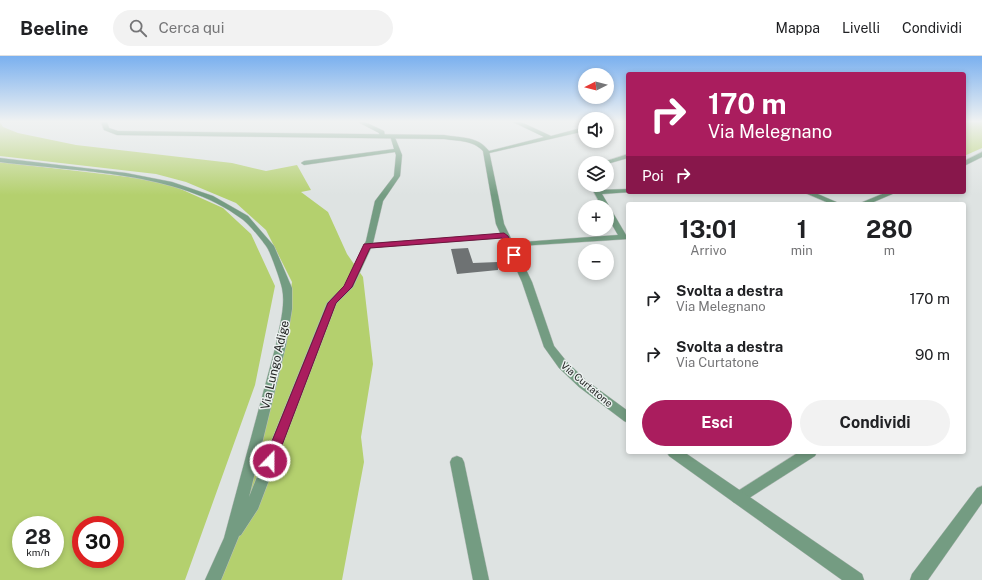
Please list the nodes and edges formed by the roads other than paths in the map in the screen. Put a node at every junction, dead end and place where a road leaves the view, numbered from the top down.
1 (396, 146) edge
2 (482, 146) edge
3 (515, 146) edge
4 (398, 150) junction
5 (487, 153) junction
6 (982, 154) edge
7 (626, 157) edge
8 (0, 160) edge
9 (614, 160) edge
10 (304, 163) dead end
11 (966, 163) edge
12 (614, 191) edge
13 (626, 191) edge
14 (597, 192) edge
15 (812, 194) edge
16 (888, 194) edge
17 (602, 200) edge
18 (832, 202) edge
19 (867, 202) edge
20 (614, 220) edge
21 (504, 236) junction
22 (625, 237) edge
23 (509, 245) junction
24 (367, 246) junction
25 (626, 416) edge
26 (677, 454) edge
27 (807, 454) edge
28 (457, 462) dead end
29 (982, 492) edge
30 (738, 498) junction
31 (231, 538) junction
32 (213, 580) edge
33 (481, 580) edge
34 (856, 580) edge
35 (918, 580) edge

1 - 4 street
2 - 5 street
3 - 5 street
4 - 10 street
4 - 24 street
5 - 21 street, Via Curtatone
6 - 11 street
7 - 9 street
8 - 31 street, Via Lungo Adige
12 - 13 street
14 - 17 street
15 - 18 street
16 - 19 street
20 - 22 street
21 - 23 street, Via Curtatone
21 - 24 street
22 - 23 street
23 - 25 street, Via Curtatone
24 - 31 street
26 - 30 street
27 - 30 street
28 - 33 street
29 - 35 street
30 - 34 street
31 - 32 street, Via Lungo Adige

